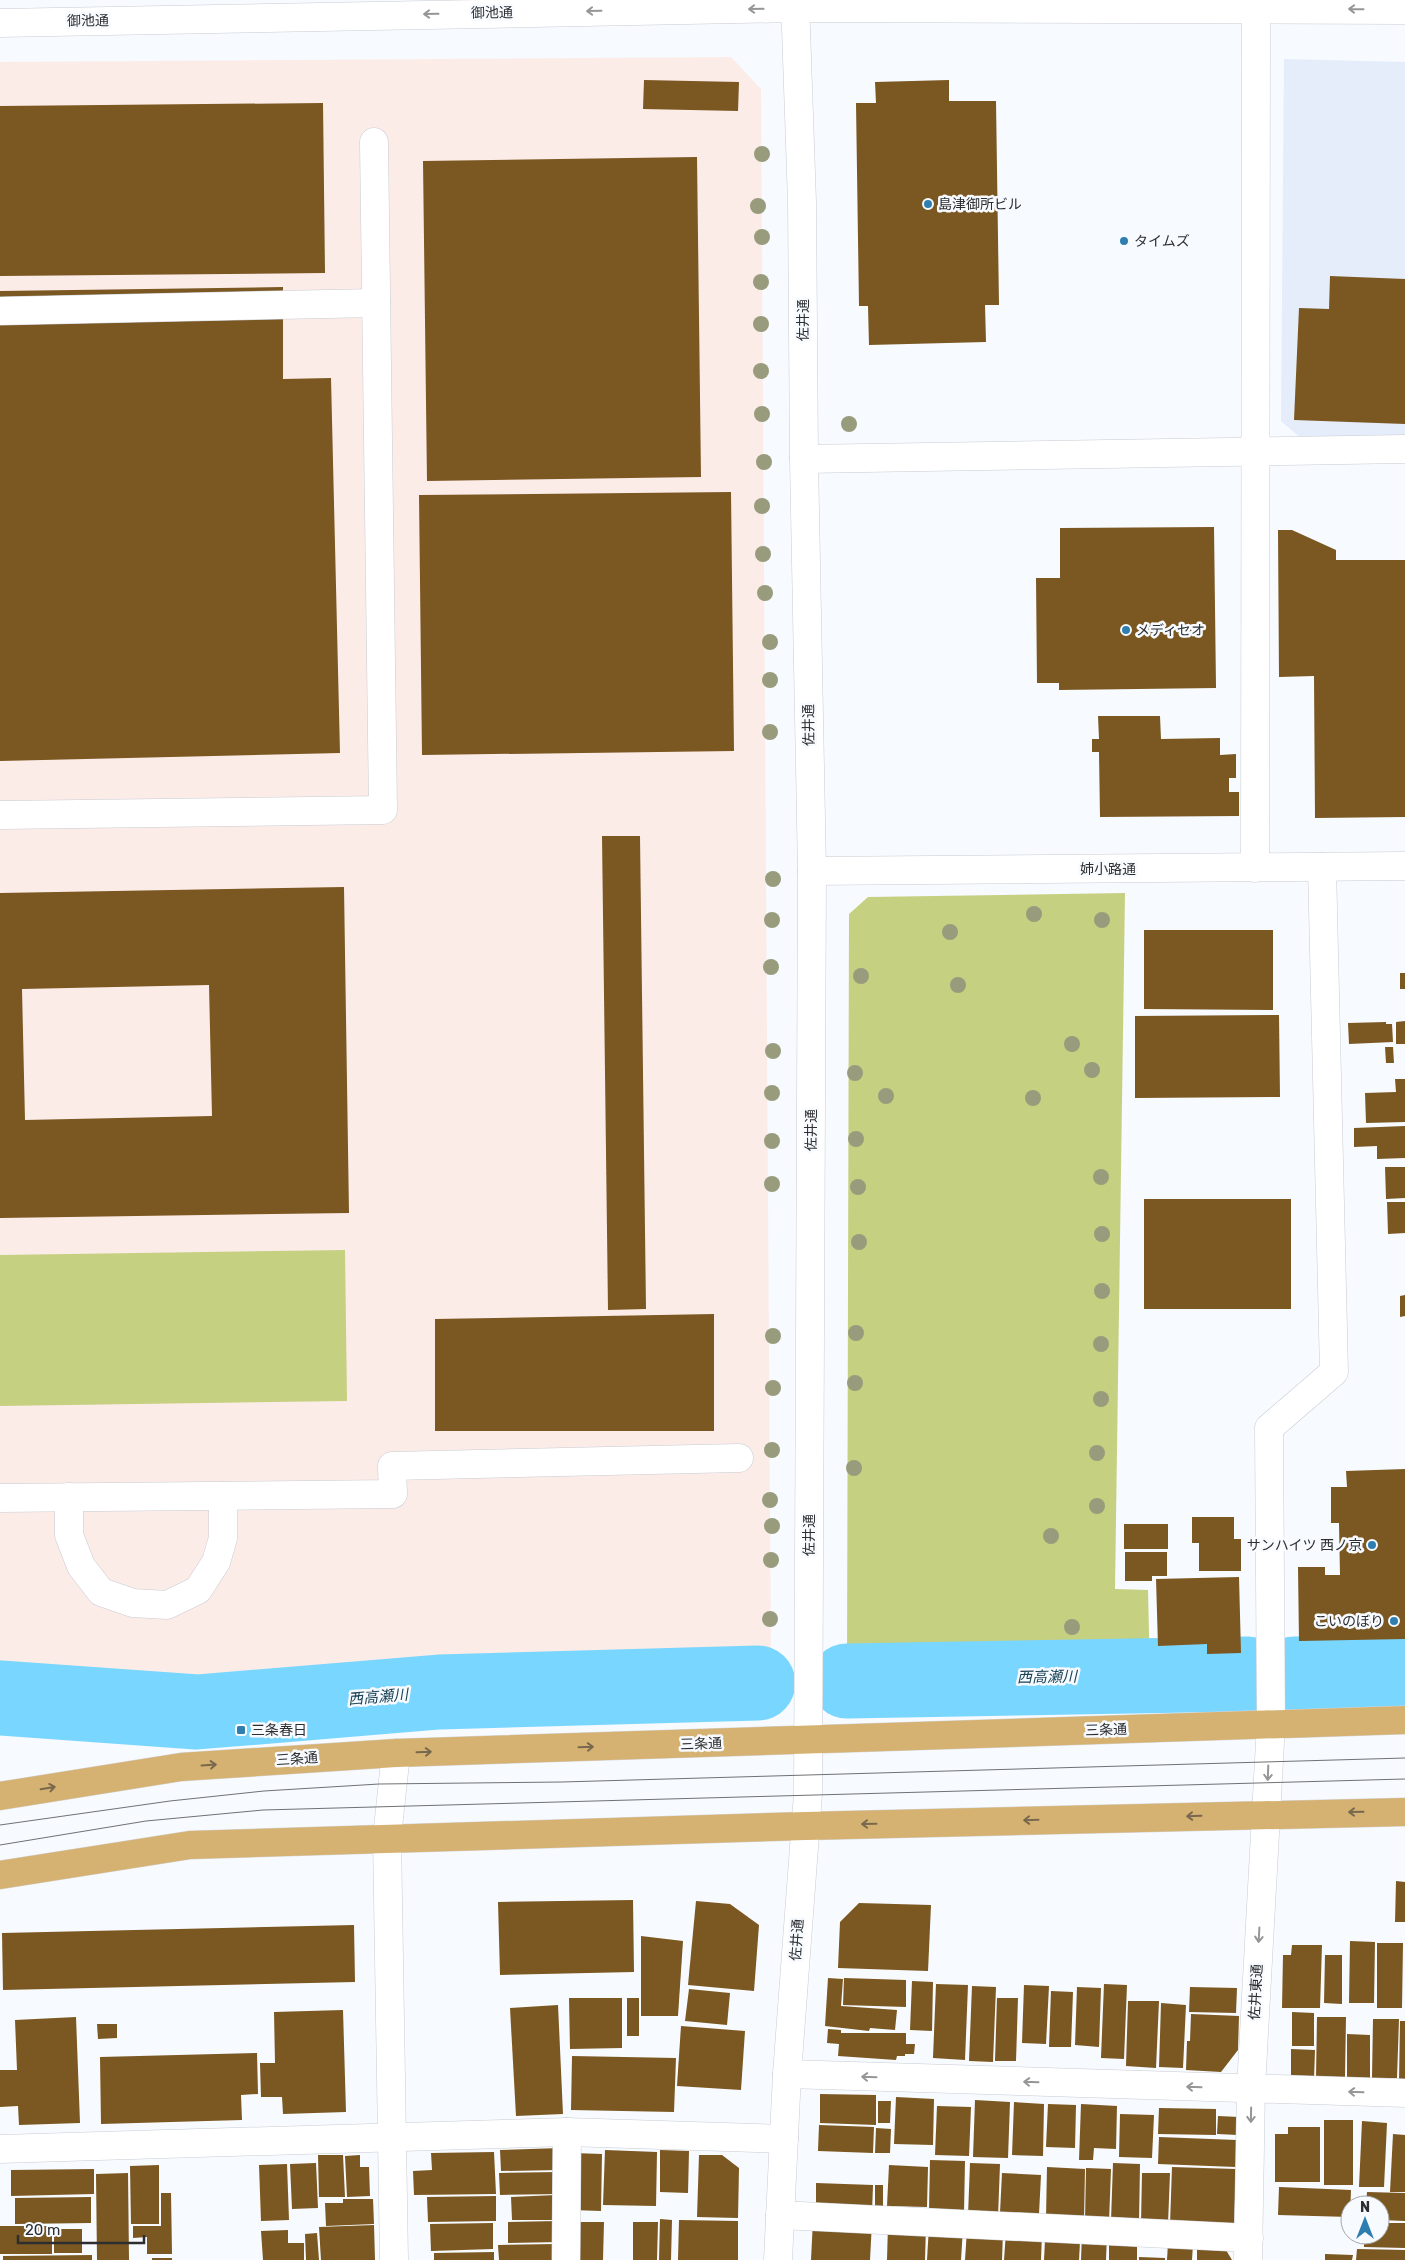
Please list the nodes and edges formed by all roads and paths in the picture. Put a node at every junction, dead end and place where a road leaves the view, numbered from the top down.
1 (795, 4) edge
2 (1256, 8) junction
3 (1405, 10) edge
4 (0, 22) edge
5 (374, 142) dead end
6 (376, 303) junction
7 (0, 311) edge
8 (1405, 449) edge
9 (1256, 451) junction
10 (804, 459) junction
11 (0, 815) edge
12 (1405, 866) edge
13 (1322, 867) junction
14 (1254, 868) junction
15 (812, 871) junction
16 (739, 1458) dead end
17 (223, 1496) junction
18 (69, 1497) junction
19 (0, 1498) edge
20 (1405, 1720) edge
21 (1271, 1724) junction
22 (808, 1741) junction
23 (396, 1753) junction
24 (0, 1796) edge
25 (1405, 1812) edge
26 (1265, 1814) junction
27 (806, 1826) junction
28 (386, 1837) junction
29 (0, 1875) edge
30 (787, 2074) junction
31 (1251, 2088) junction
32 (1405, 2093) edge
33 (567, 2132) junction
34 (392, 2138) junction
35 (784, 2139) junction
36 (0, 2149) edge
37 (780, 2215) junction
38 (1249, 2249) edge
39 (394, 2260) edge
40 (566, 2260) edge
41 (778, 2260) edge

1 - 2 street, 御池通
1 -> 4 street, 御池通
1 - 10 street, 佐井通
3 -> 2 street, 御池通
2 - 9 street
5 - 6 street
6 - 7 street
6 - 11 street
8 - 9 street
9 - 10 street
9 - 14 street
10 - 15 street, 佐井通
12 - 13 street, 姉小路通
13 - 14 street, 姉小路通
13 - 21 street, 佐井東通
14 - 15 street, 姉小路通
15 - 22 street, 佐井通
16 - 17 street
17 - 18 street
17 - 18 street
18 - 19 street
20 - 21 main road, 三条通
21 - 22 main road, 三条通
21 -> 26 street, 佐井東通
23 -> 22 main road, 三条通
22 - 27 street, 佐井通
24 -> 23 main road, 三条通
23 - 28 street
25 -> 26 main road
26 -> 27 main road
26 -> 31 street, 佐井東通
27 - 28 main road
27 - 30 street, 佐井通
28 - 29 main road
28 - 34 street
31 -> 30 street
30 - 35 street, 佐井通
32 -> 31 street
31 -> 38 street, 佐井東通
33 - 34 street
33 - 35 street
33 - 40 street
34 - 36 street
34 - 39 street
35 - 37 street, 佐井通
37 - 38 street
37 - 41 street, 佐井通

